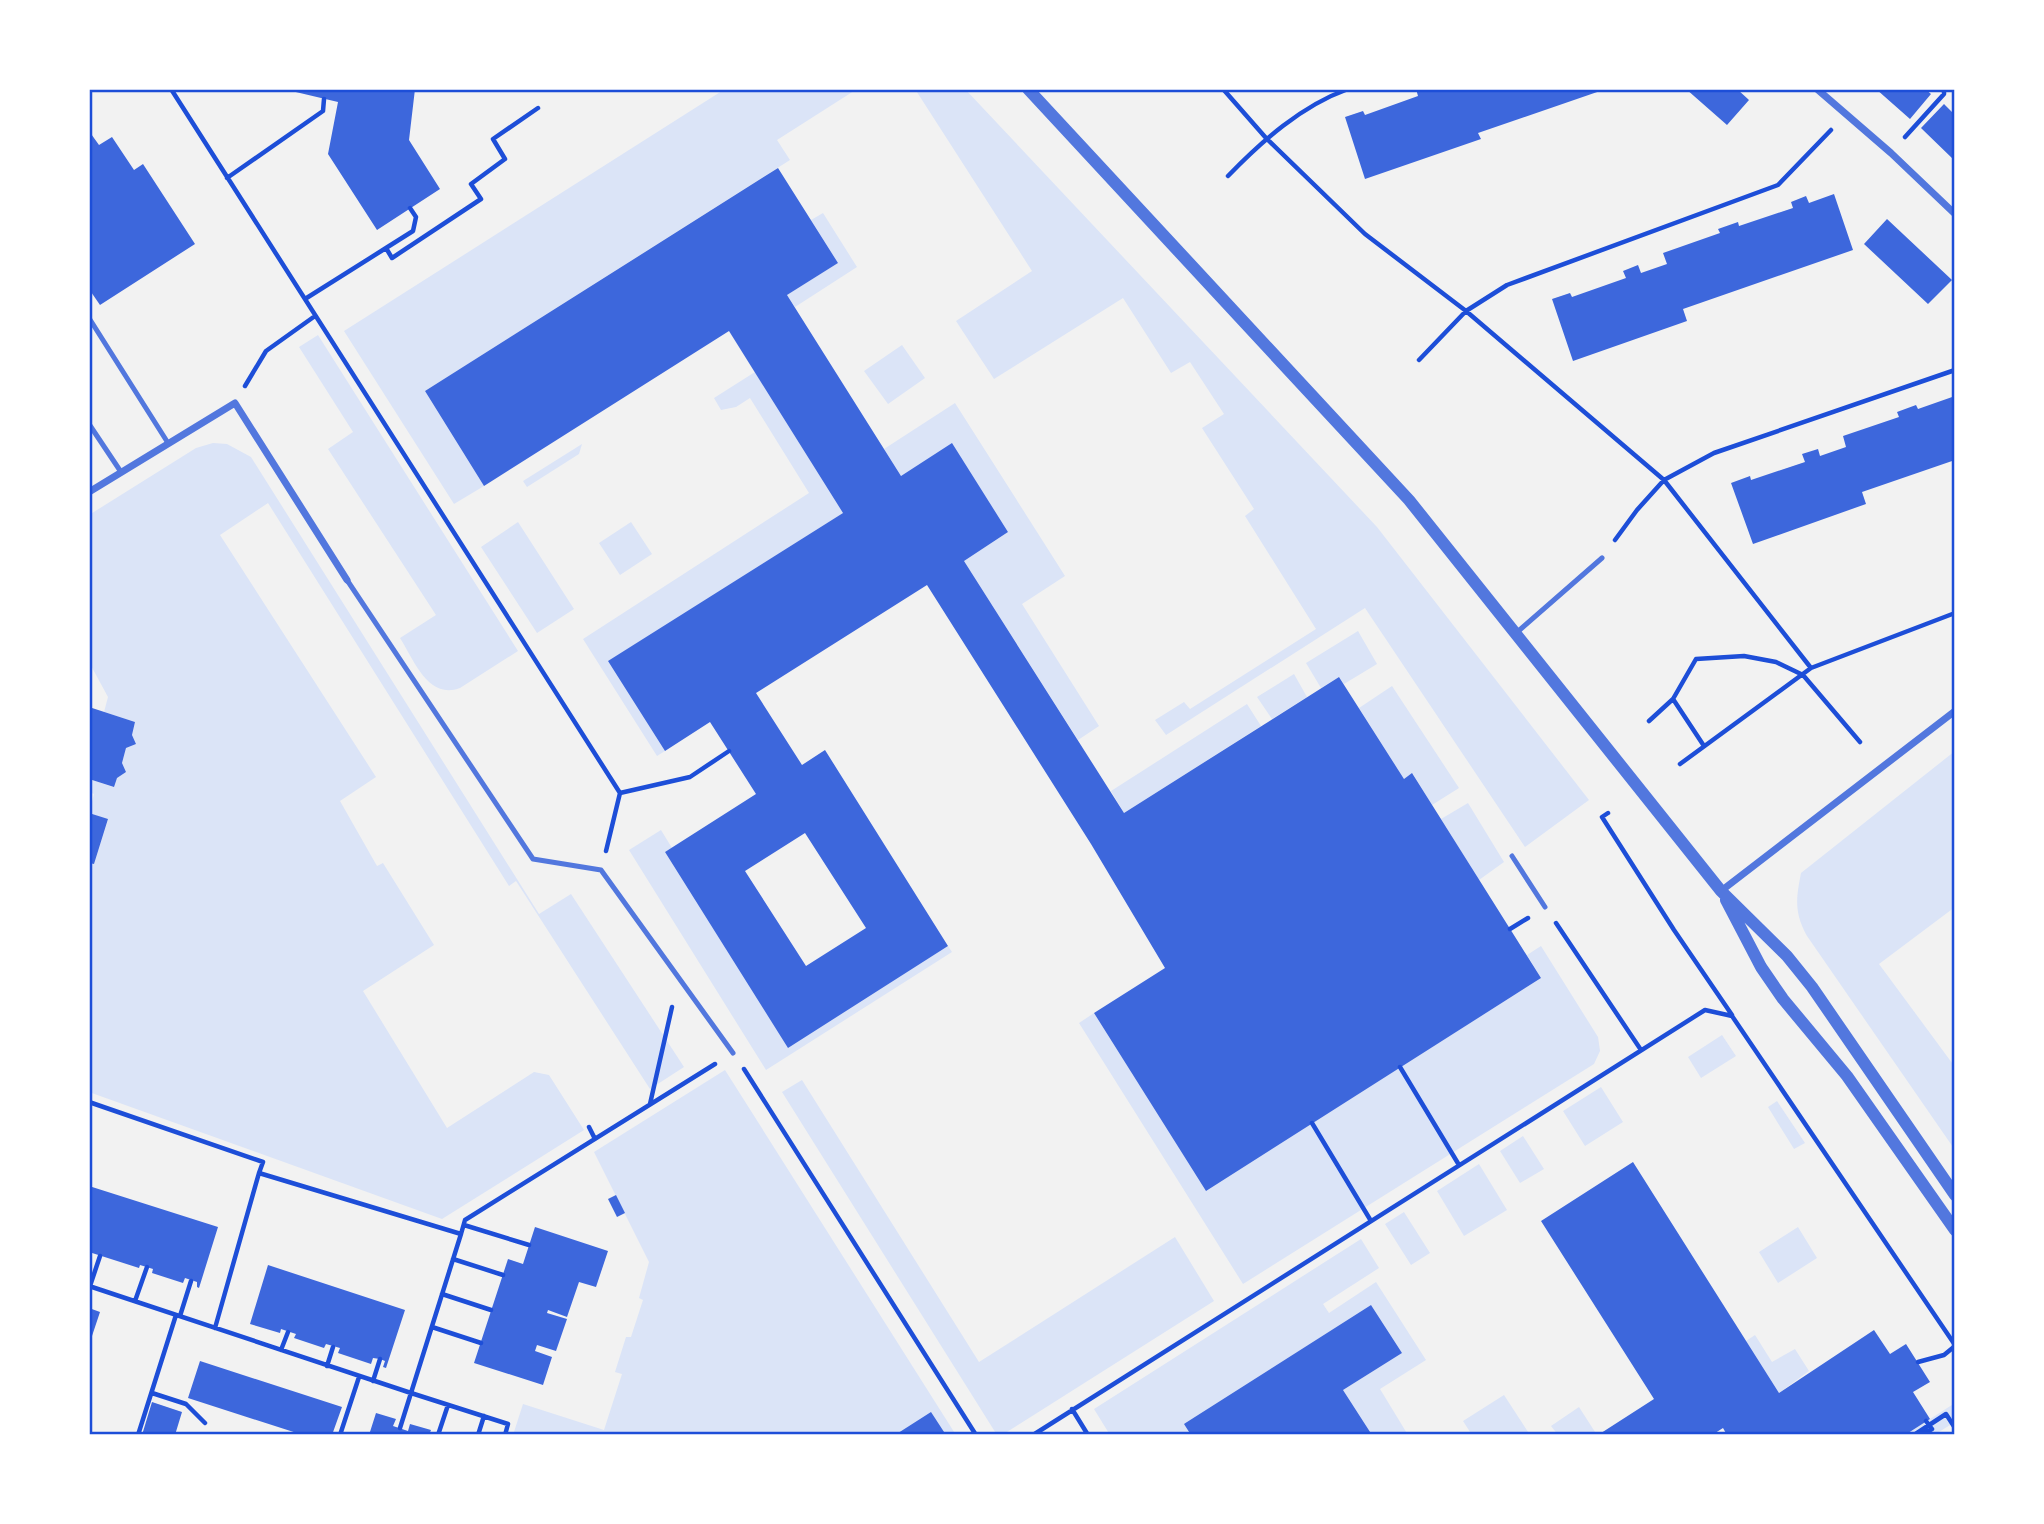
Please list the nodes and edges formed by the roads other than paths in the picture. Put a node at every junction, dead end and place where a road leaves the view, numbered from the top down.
1 (1028, 89) edge
2 (1817, 89) edge
3 (1955, 214) edge
4 (89, 318) edge
5 (89, 424) edge
6 (168, 443) junction
7 (121, 472) junction
8 (89, 492) edge
9 (1602, 558) road end
10 (347, 580) joint
11 (1516, 634) junction
12 (1955, 711) edge
13 (1513, 856) dead end
14 (1721, 891) junction
15 (1545, 907) road end
16 (733, 1053) road end
17 (1955, 1195) edge
18 (1955, 1230) edge

1 - 11 street
2 - 3 street
4 - 6 lane
5 - 7 lane
6 - 7 street
6 - 10 street
7 - 8 street
9 - 11 lane
10 - 16 lane
11 - 14 street
12 - 14 street
13 - 15 lane
14 - 17 street
14 - 18 street

